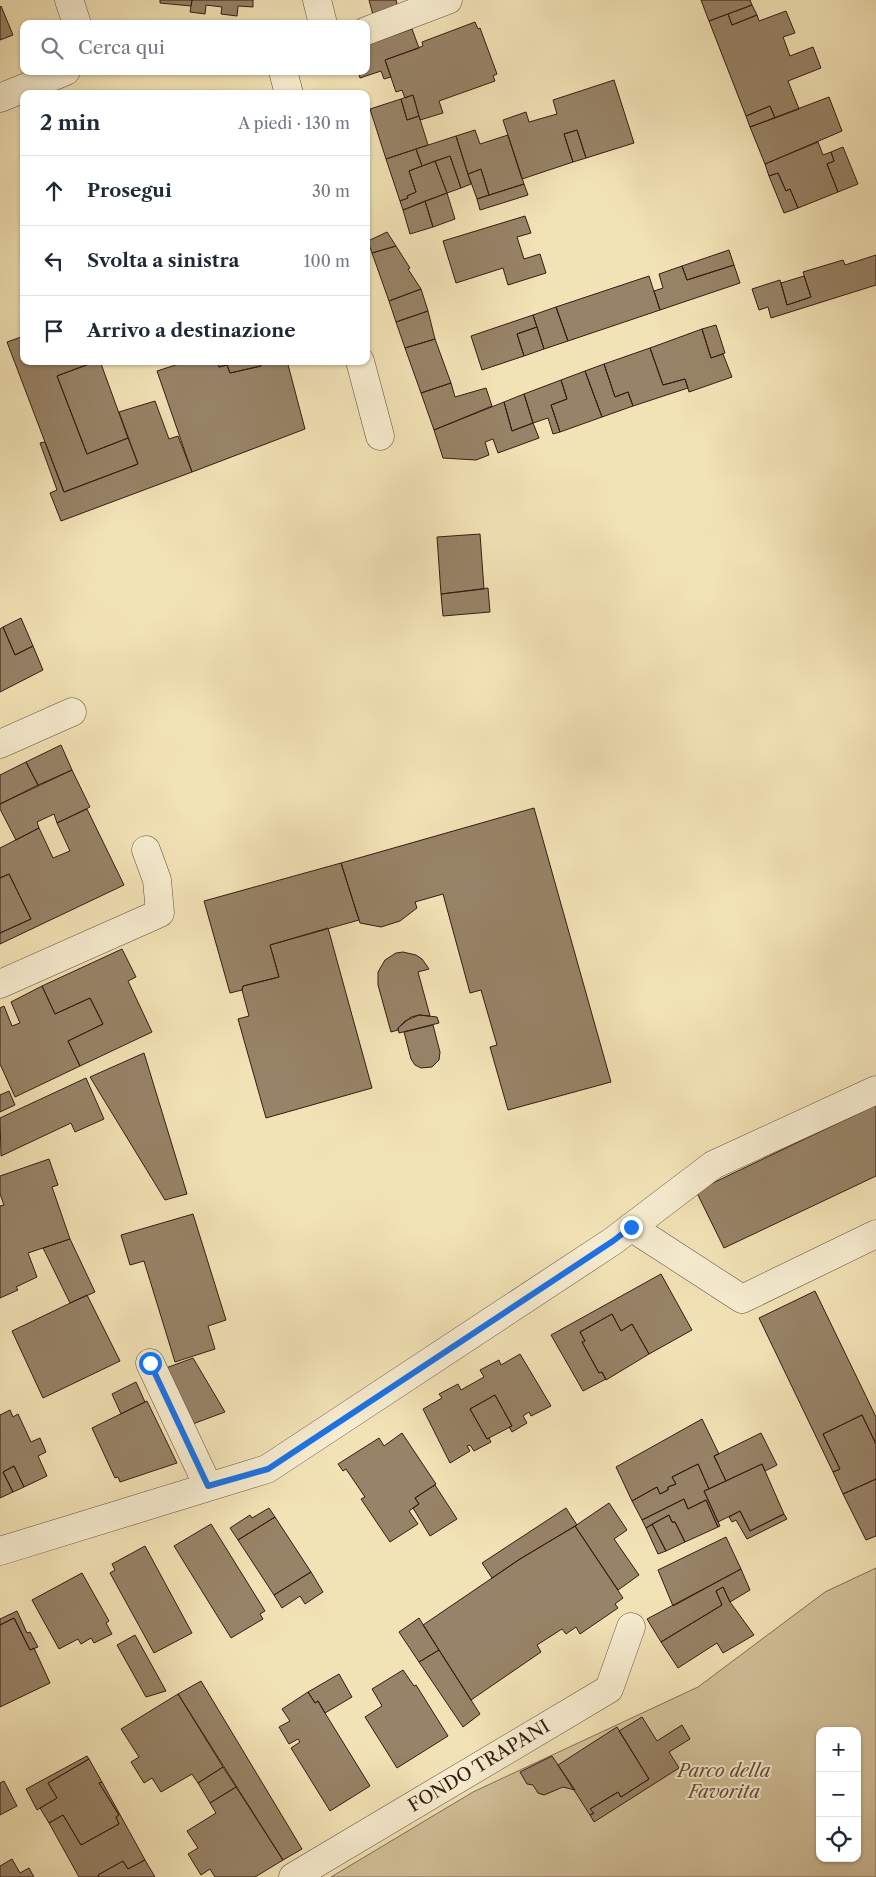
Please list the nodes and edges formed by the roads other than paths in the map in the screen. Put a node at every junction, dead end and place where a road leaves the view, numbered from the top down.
1 (69, 0) edge
2 (317, 0) edge
3 (448, 0) edge
4 (76, 20) edge
5 (322, 20) edge
6 (370, 29) edge
7 (56, 75) edge
8 (283, 75) edge
9 (287, 90) edge
10 (0, 98) edge
11 (361, 365) edge
12 (380, 436) dead end
13 (72, 712) dead end
14 (0, 744) edge
15 (146, 850) dead end
16 (0, 984) edge
17 (876, 1090) edge
18 (631, 1227) junction
19 (876, 1234) edge
20 (150, 1363) dead end
21 (208, 1486) junction
22 (0, 1550) edge
23 (631, 1627) dead end
24 (293, 1877) edge

1 - 4 street
2 - 5 street
3 - 6 street
7 - 10 street
8 - 9 street
11 - 12 street
13 - 14 street
15 - 16 street
17 - 18 street
18 - 19 street
18 - 21 street
20 - 21 street
21 - 22 street
23 - 24 street, FONDO TRAPANI

